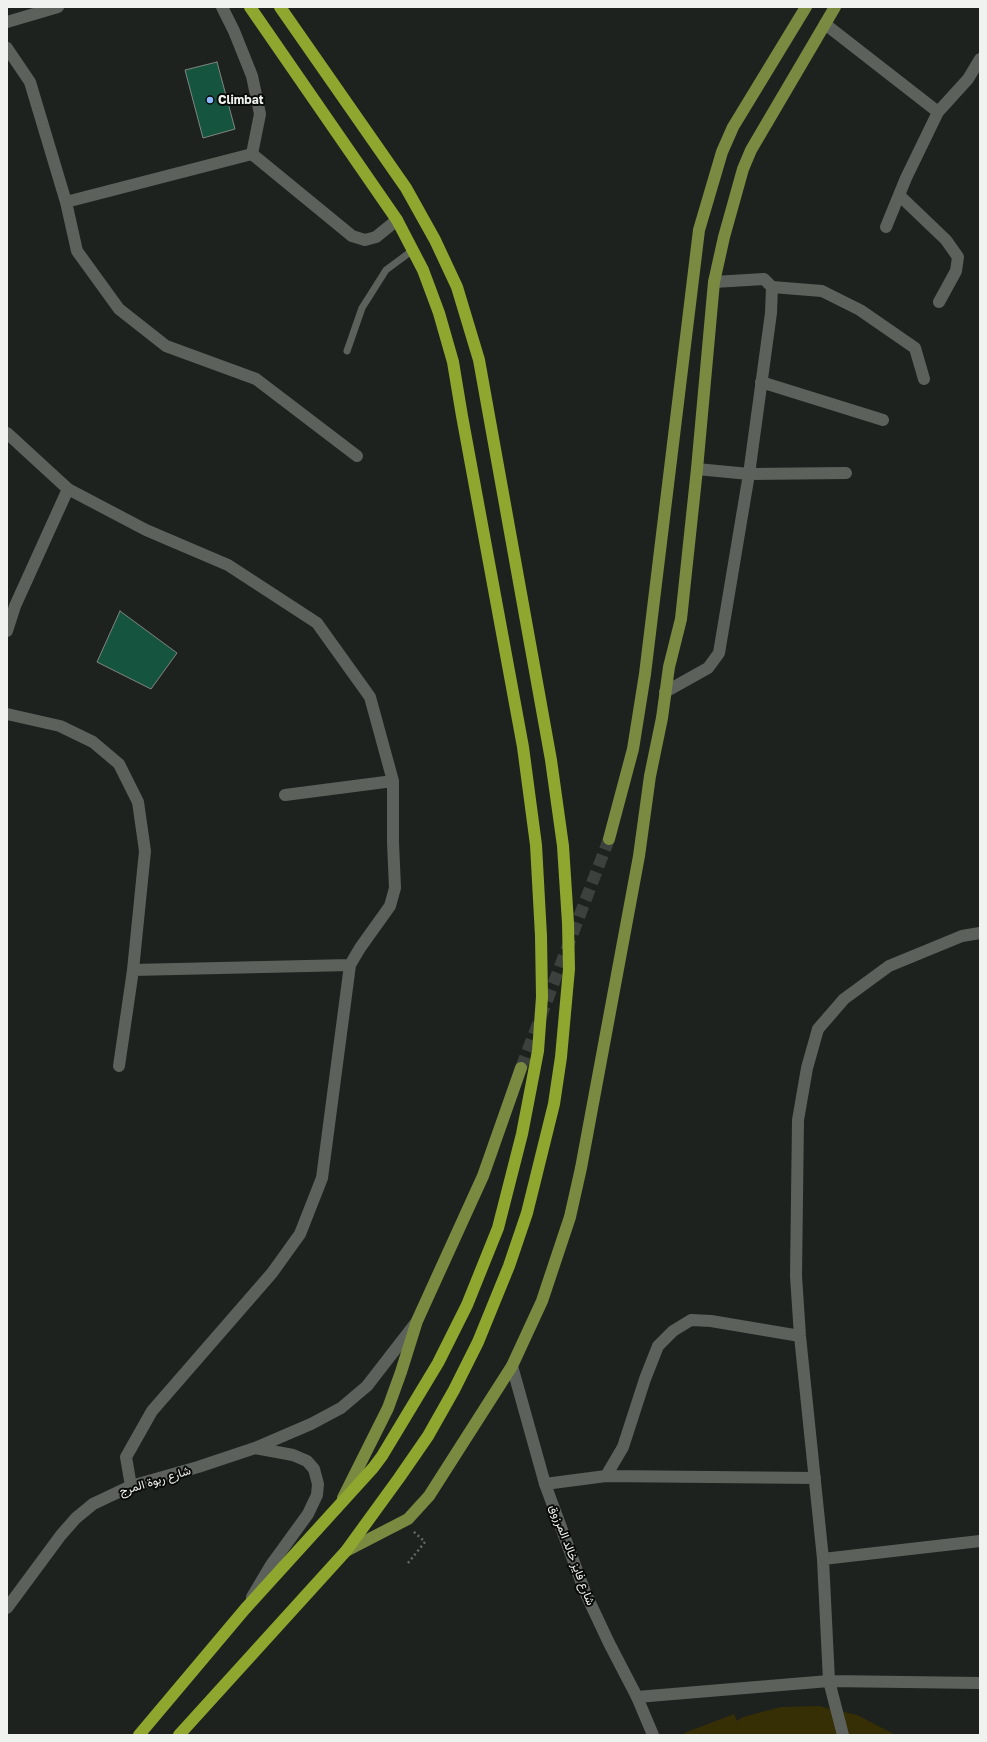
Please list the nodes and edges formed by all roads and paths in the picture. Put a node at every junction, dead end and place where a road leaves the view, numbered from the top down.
1 (58, 7) edge
2 (222, 7) edge
3 (250, 7) edge
4 (280, 7) edge
5 (806, 7) edge
6 (835, 7) edge
7 (7, 22) edge
8 (825, 24) junction
9 (7, 48) edge
10 (980, 59) edge
11 (938, 112) junction
12 (252, 154) junction
13 (899, 195) junction
14 (66, 202) junction
15 (397, 220) junction
16 (886, 227) dead end
17 (413, 250) junction
18 (714, 282) junction
19 (772, 286) junction
20 (939, 302) dead end
21 (348, 351) dead end
22 (924, 379) dead end
23 (762, 382) junction
24 (882, 420) dead end
25 (7, 433) edge
26 (357, 456) dead end
27 (697, 469) junction
28 (846, 473) dead end
29 (749, 474) junction
30 (68, 489) junction
31 (11, 603) edge
32 (7, 631) edge
33 (665, 692) junction
34 (7, 714) edge
35 (393, 781) junction
36 (285, 795) dead end
37 (609, 839) tunnel mouth
38 (980, 932) edge
39 (350, 965) junction
40 (133, 970) junction
41 (119, 1066) dead end
42 (521, 1068) tunnel mouth
43 (417, 1321) junction
44 (800, 1336) junction
45 (512, 1366) junction
46 (254, 1448) junction
47 (606, 1476) junction
48 (815, 1478) junction
49 (545, 1484) junction
50 (131, 1486) junction
51 (340, 1503) junction
52 (980, 1541) edge
53 (425, 1542) dead end
54 (346, 1551) junction
55 (823, 1558) junction
56 (408, 1563) dead end
57 (7, 1608) edge
58 (245, 1609) junction
59 (829, 1681) junction
60 (980, 1683) edge
61 (637, 1697) junction
62 (139, 1735) edge
63 (179, 1735) edge
64 (653, 1735) edge
65 (842, 1735) edge

1 - 7 street
2 - 12 street
3 - 15 highway
4 - 54 highway
5 - 37 main road
6 - 8 main road
8 - 11 street
8 - 18 main road
9 - 14 street
10 - 11 street
11 - 13 street
12 - 14 street
12 - 15 street
13 - 16 street
13 - 20 street
14 - 26 street
15 - 17 highway
17 - 21 lane
17 - 51 highway
18 - 19 street
18 - 27 main road
19 - 22 street
19 - 23 street
23 - 24 street
23 - 29 street
25 - 30 street
27 - 29 street
27 - 33 main road
28 - 29 street
29 - 33 street
30 - 31 street
30 - 35 street
31 - 32 street
33 - 45 main road
34 - 40 street
35 - 36 street
35 - 39 street
38 - 44 street
39 - 40 street
39 - 50 street
40 - 41 street
42 - 43 main road
43 - 46 street, شارع ربوة المرج
43 - 51 main road
44 - 47 street
44 - 48 street
45 - 49 street, شارع فايز خالد المرزوق
45 - 54 main road
46 - 50 street, شارع ربوة المرج
46 - 58 street, شارع ربوة المرج
47 - 48 street
47 - 49 street
48 - 55 street
49 - 61 street, شارع فايز خالد المرزوق
50 - 57 street, شارع ربوة المرج
51 - 58 highway
52 - 55 street
53 - 56 path
54 - 63 highway
55 - 59 street
58 - 62 highway
59 - 60 street
59 - 61 street
59 - 65 street
61 - 64 street, شارع فايز خالد المرزوق

